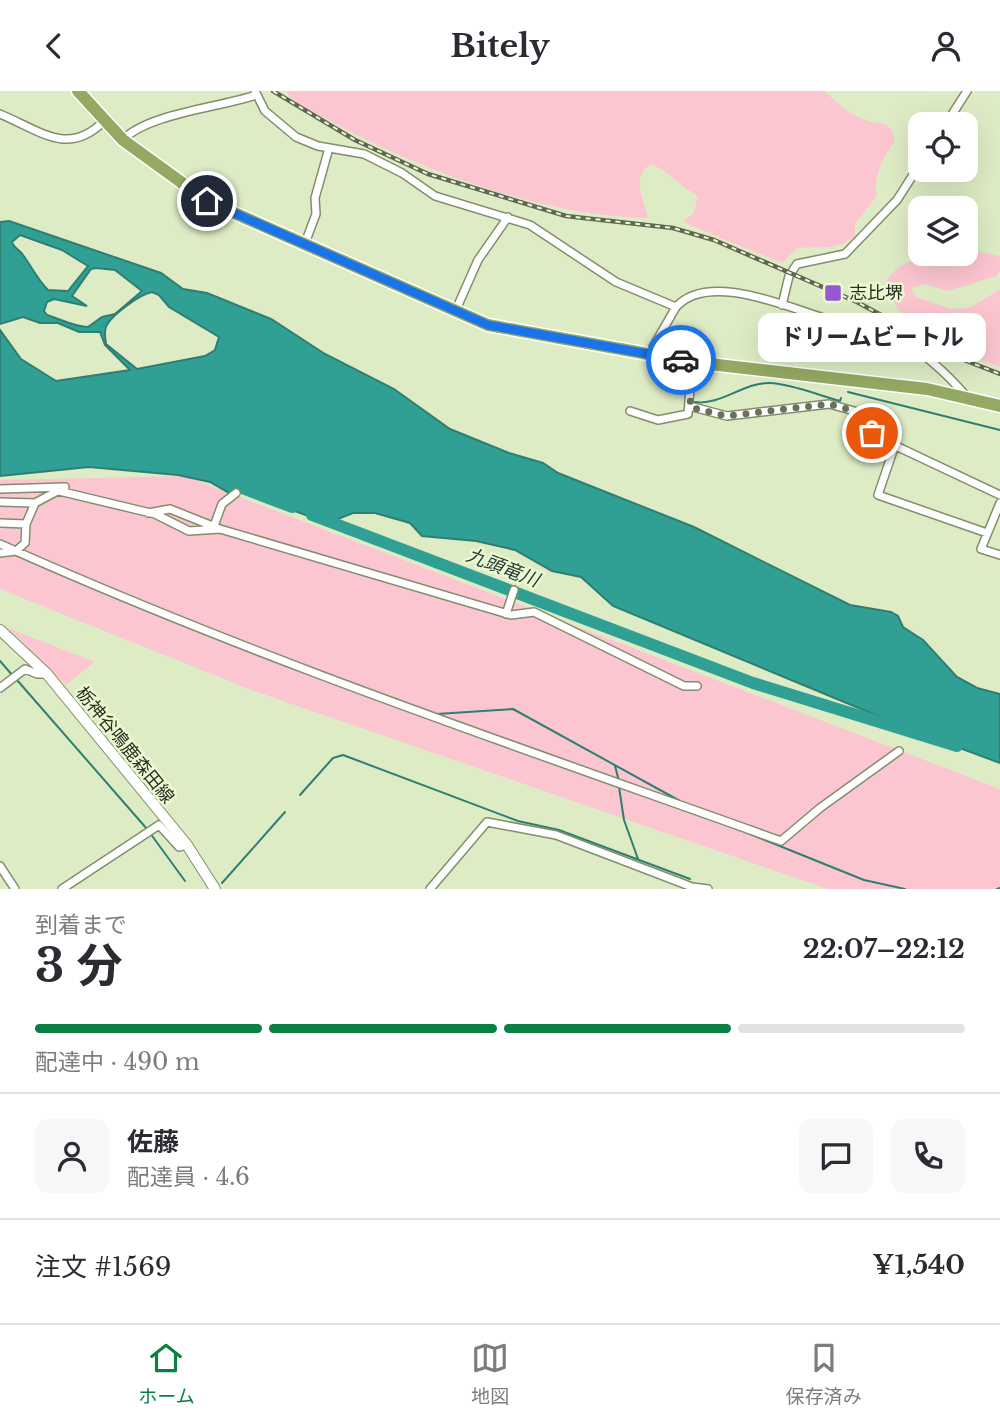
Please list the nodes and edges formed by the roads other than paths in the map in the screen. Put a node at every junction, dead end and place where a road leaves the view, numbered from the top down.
1 (78, 91) edge
2 (967, 91) edge
3 (256, 93) edge
4 (954, 112) edge
5 (0, 114) edge
6 (104, 121) junction
7 (123, 140) junction
8 (329, 148) junction
9 (908, 182) edge
10 (508, 217) junction
11 (304, 246) junction
12 (782, 305) junction
13 (676, 307) junction
14 (455, 312) junction
15 (649, 354) junction
16 (692, 362) junction
17 (967, 397) junction
18 (690, 407) junction
19 (1000, 407) edge
20 (630, 411) dead end
21 (895, 445) junction
22 (0, 489) edge
23 (59, 491) junction
24 (236, 493) dead end
25 (1000, 495) edge
26 (0, 502) edge
27 (35, 503) junction
28 (1000, 503) edge
29 (148, 513) junction
30 (0, 523) edge
31 (26, 524) junction
32 (217, 527) junction
33 (987, 533) junction
34 (0, 544) edge
35 (16, 551) junction
36 (0, 552) edge
37 (1000, 555) edge
38 (514, 590) dead end
39 (506, 614) junction
40 (0, 630) edge
41 (47, 674) junction
42 (696, 685) dead end
43 (0, 688) edge
44 (899, 751) dead end
45 (187, 845) junction
46 (0, 866) edge
47 (15, 889) edge
48 (62, 889) edge
49 (215, 889) edge
50 (430, 889) edge
51 (708, 889) edge

1 - 6 highway
2 - 4 street
3 - 7 street
3 - 8 street
5 - 6 street
6 - 7 highway
7 - 11 highway
8 - 10 street
8 - 11 street
9 - 12 street
10 - 13 street
10 - 14 street
11 - 14 highway
12 - 13 street
12 - 17 street
13 - 15 street
14 - 15 highway
15 - 16 highway
16 - 17 highway
16 - 18 street
17 - 19 highway
18 - 20 street
18 - 21 street
21 - 25 street
21 - 33 street
22 - 23 street
23 - 27 street
23 - 29 street
24 - 32 street
26 - 27 street
27 - 31 street
28 - 33 street
29 - 32 street
29 - 32 street
30 - 31 street
31 - 35 street
32 - 39 street
33 - 37 street
34 - 35 street
35 - 36 street
35 - 44 street
38 - 39 street
39 - 42 street
40 - 41 main road, 栃神谷鳴鹿森田線
41 - 43 street
41 - 45 main road, 栃神谷鳴鹿森田線
45 - 48 street
45 - 49 main road, 栃神谷鳴鹿森田線
46 - 47 street
50 - 51 street

